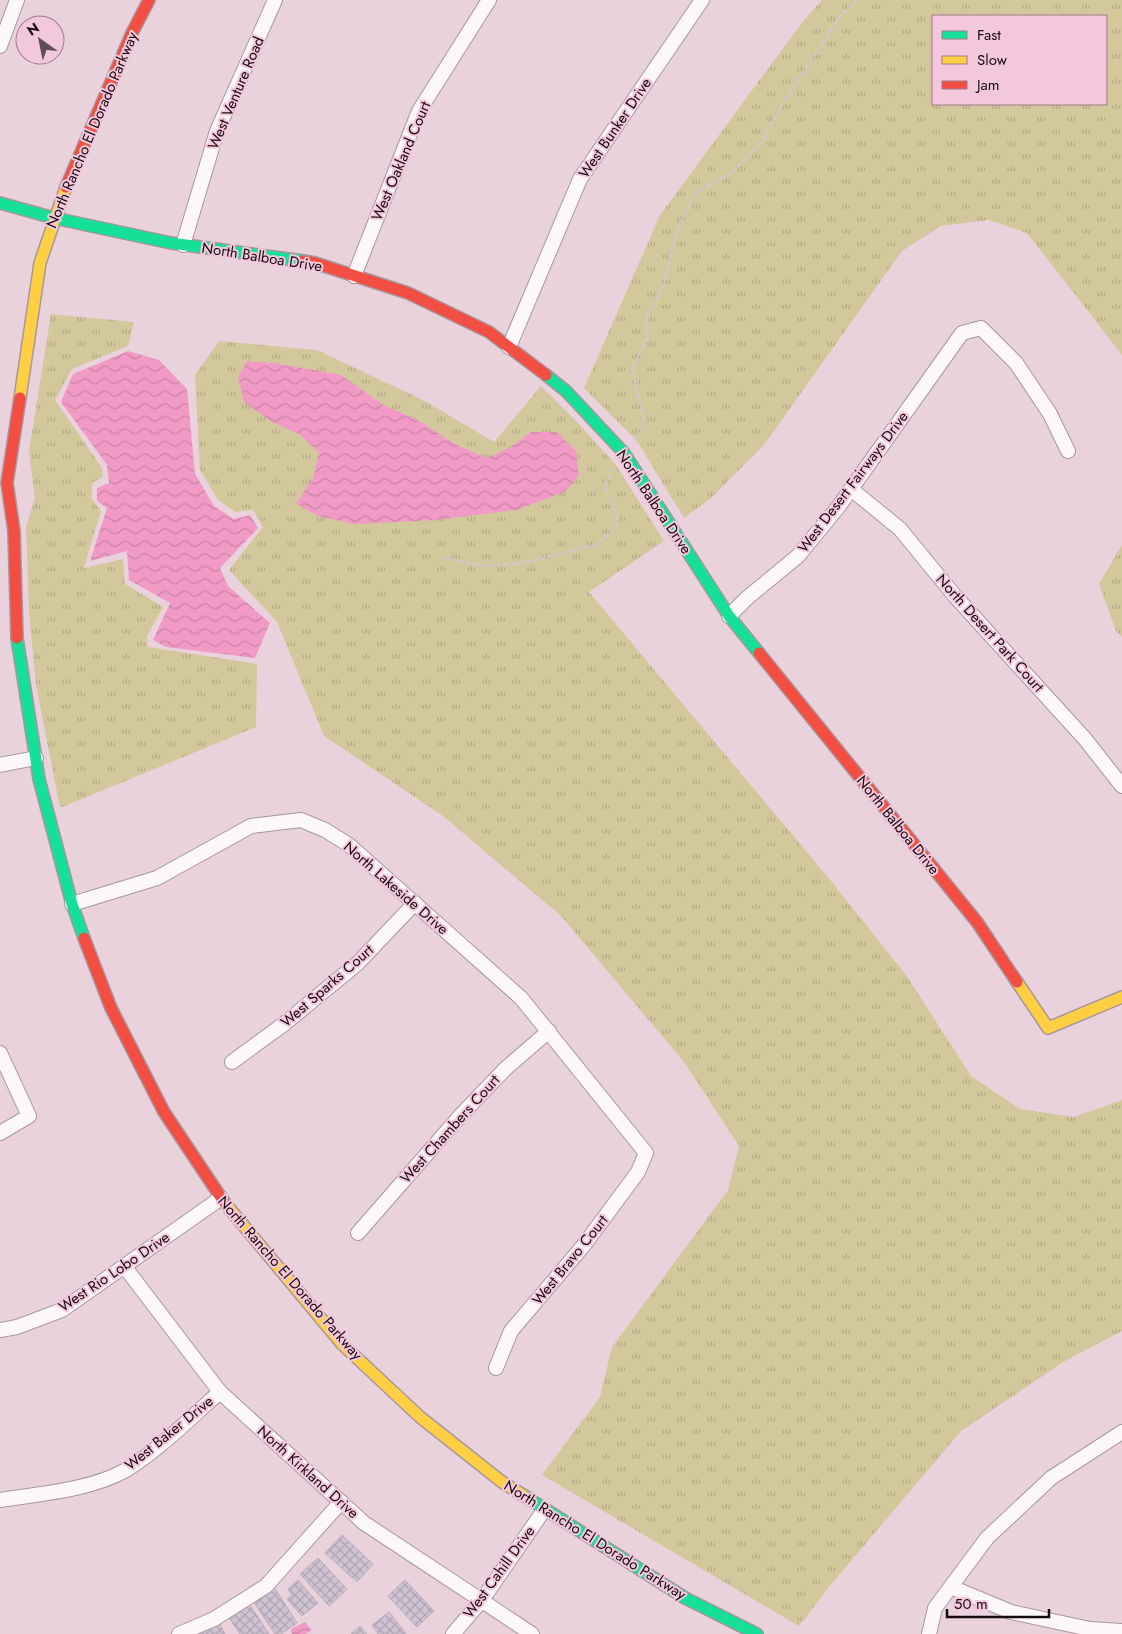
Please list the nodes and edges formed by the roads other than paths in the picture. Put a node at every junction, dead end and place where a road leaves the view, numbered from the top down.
1 (17, 0) edge
2 (149, 0) edge
3 (275, 0) edge
4 (489, 0) edge
5 (702, 0) edge
6 (0, 46) edge
7 (0, 202) edge
8 (54, 218) junction
9 (184, 245) junction
10 (354, 276) junction
11 (509, 347) junction
12 (1068, 451) dead end
13 (4, 483) edge
14 (851, 489) junction
15 (5, 509) edge
16 (729, 616) junction
17 (36, 758) junction
18 (0, 765) edge
19 (1122, 786) edge
20 (415, 903) junction
21 (72, 904) junction
22 (1122, 997) edge
23 (549, 1032) junction
24 (0, 1053) edge
25 (232, 1062) dead end
26 (0, 1133) edge
27 (646, 1153) joint
28 (221, 1198) junction
29 (358, 1233) dead end
30 (124, 1266) junction
31 (0, 1330) edge
32 (496, 1368) dead end
33 (220, 1392) junction
34 (1122, 1432) edge
35 (0, 1500) edge
36 (341, 1502) junction
37 (544, 1510) junction
38 (951, 1587) junction
39 (482, 1600) junction
40 (1122, 1631) edge
41 (178, 1634) edge
42 (453, 1634) edge
43 (532, 1634) edge
44 (757, 1634) edge
45 (928, 1634) edge

1 - 6 street
2 - 8 street, North Rancho El Dorado Parkway
3 - 9 street, West Venture Road
4 - 10 street, West Oakland Court
5 - 11 street, West Bunker Drive
7 - 8 street, North Balboa Drive
8 - 9 street, North Balboa Drive
8 - 13 street, North Rancho El Dorado Parkway
9 - 10 street, North Balboa Drive
10 - 11 street, North Balboa Drive
11 - 16 street, North Balboa Drive
12 - 14 street, West Desert Fairways Drive
13 - 15 street, North Rancho El Dorado Parkway
14 - 16 street, West Desert Fairways Drive
14 - 19 street, North Desert Park Court
15 - 17 street, North Rancho El Dorado Parkway
16 - 22 street, North Balboa Drive
17 - 18 street
17 - 21 street, North Rancho El Dorado Parkway
20 - 21 street, North Lakeside Drive
20 - 23 street, North Lakeside Drive
20 - 25 street, West Sparks Court
21 - 28 street, North Rancho El Dorado Parkway
23 - 27 street, North Lakeside Drive
23 - 29 street, West Chambers Court
24 - 26 street
27 - 32 street, West Bravo Court
28 - 30 street, West Rio Lobo Drive
28 - 37 street, North Rancho El Dorado Parkway
30 - 31 street, West Rio Lobo Drive
30 - 33 street, North Kirkland Drive
33 - 35 street, West Baker Drive
33 - 36 street, North Kirkland Drive
34 - 38 street
36 - 39 street, North Kirkland Drive
36 - 41 street
37 - 39 street, West Cahill Drive
37 - 44 street, North Rancho El Dorado Parkway
38 - 40 street
38 - 45 street
39 - 42 street, West Cahill Drive
39 - 43 street, North Kirkland Drive

